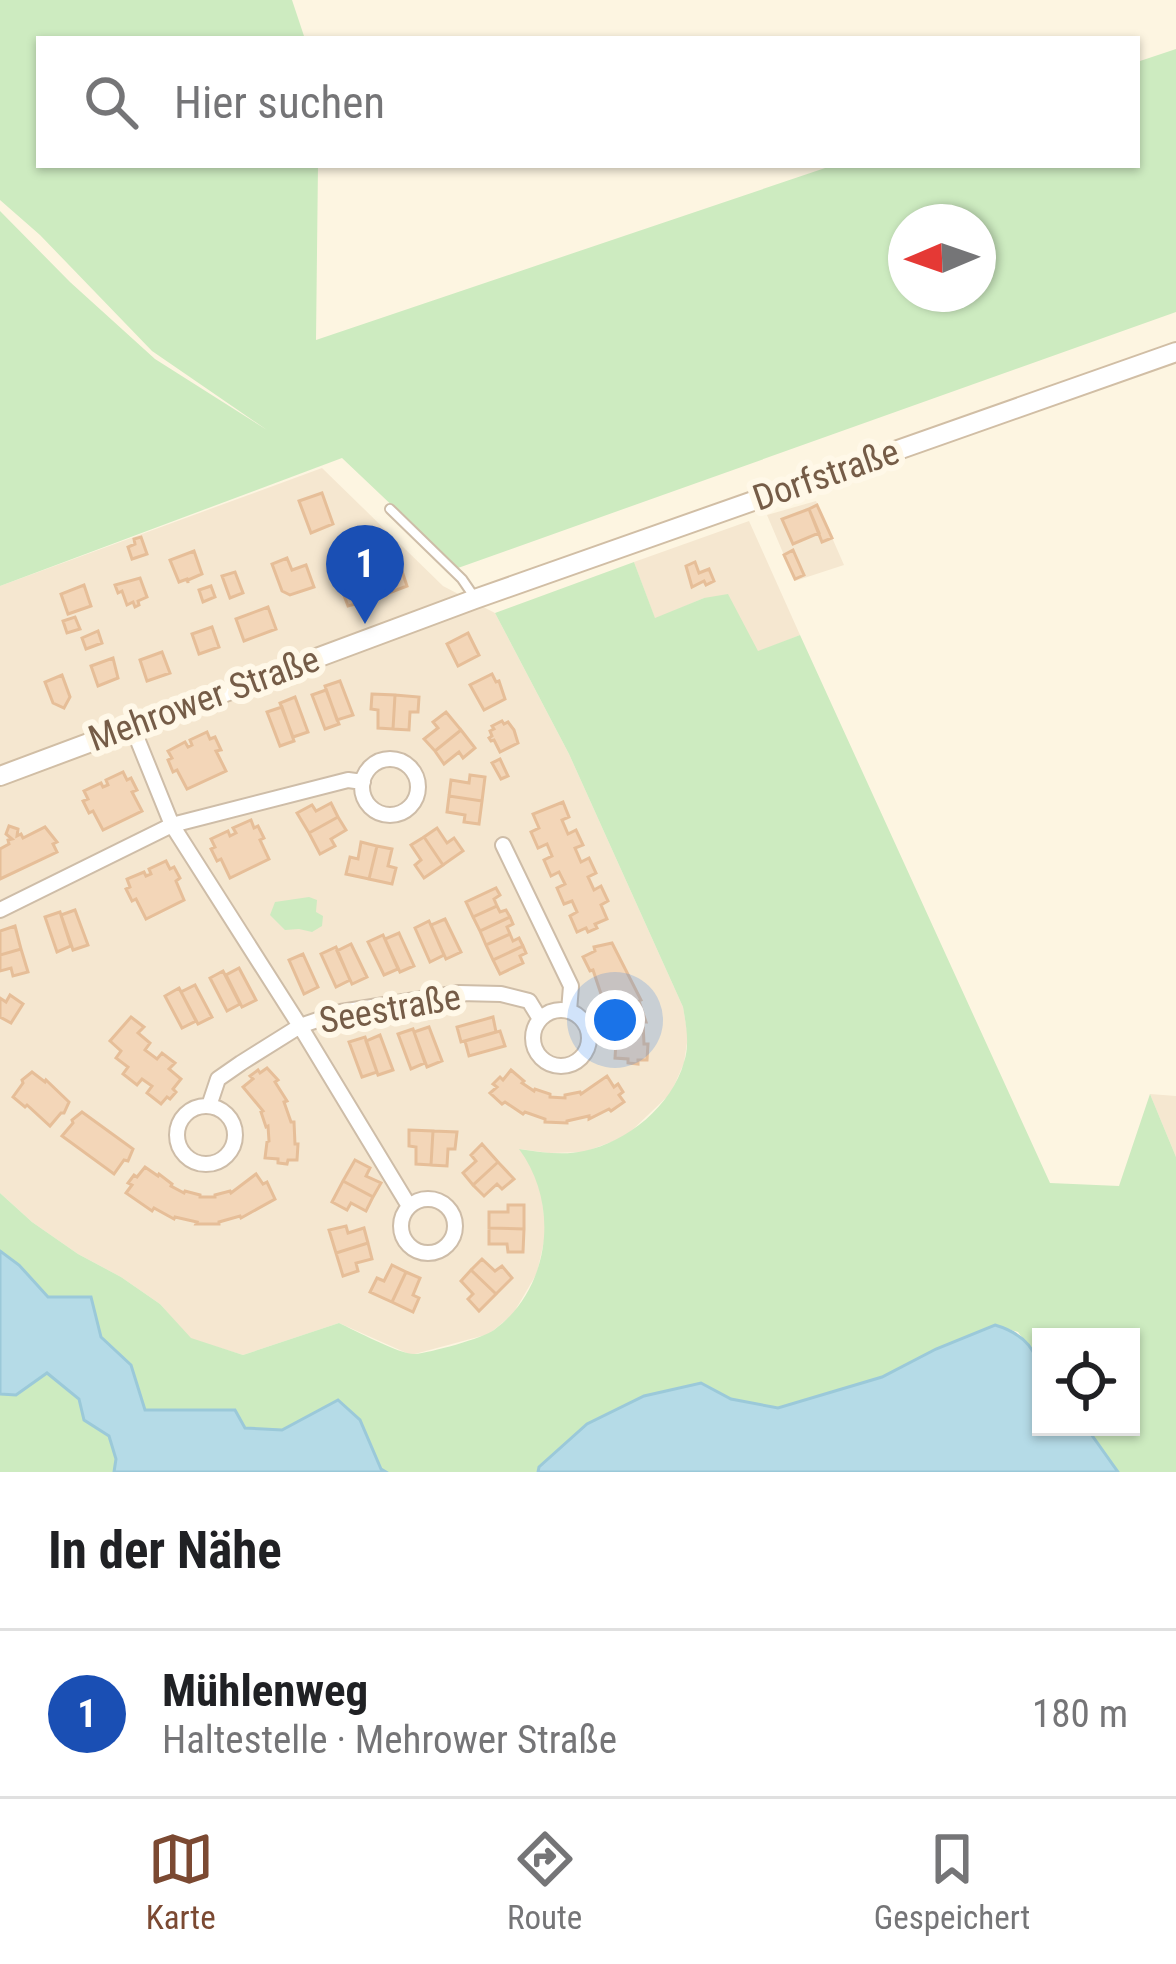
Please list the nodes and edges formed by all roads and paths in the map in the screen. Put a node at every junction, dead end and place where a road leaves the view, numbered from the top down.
1 (1176, 352) edge
2 (390, 509) dead end
3 (476, 599) junction
4 (132, 726) junction
5 (0, 776) edge
6 (363, 782) junction
7 (172, 825) junction
8 (503, 845) dead end
9 (0, 910) edge
10 (569, 1011) junction
11 (540, 1019) junction
12 (301, 1026) junction
13 (209, 1106) junction
14 (410, 1206) junction

1 - 3 main road, Dorfstraße
2 - 3 lane
3 - 4 main road, Mehrower Straße
4 - 5 main road, Mehrower Straße
4 - 7 street, Seestraße
6 - 6 street
6 - 7 street
7 - 9 street
7 - 12 street, Seestraße
8 - 10 street
10 - 11 street
10 - 11 street
11 - 12 street, Seestraße
12 - 13 street, Seestraße
12 - 14 street, Seestraße
13 - 13 street
14 - 14 street, Seestraße

